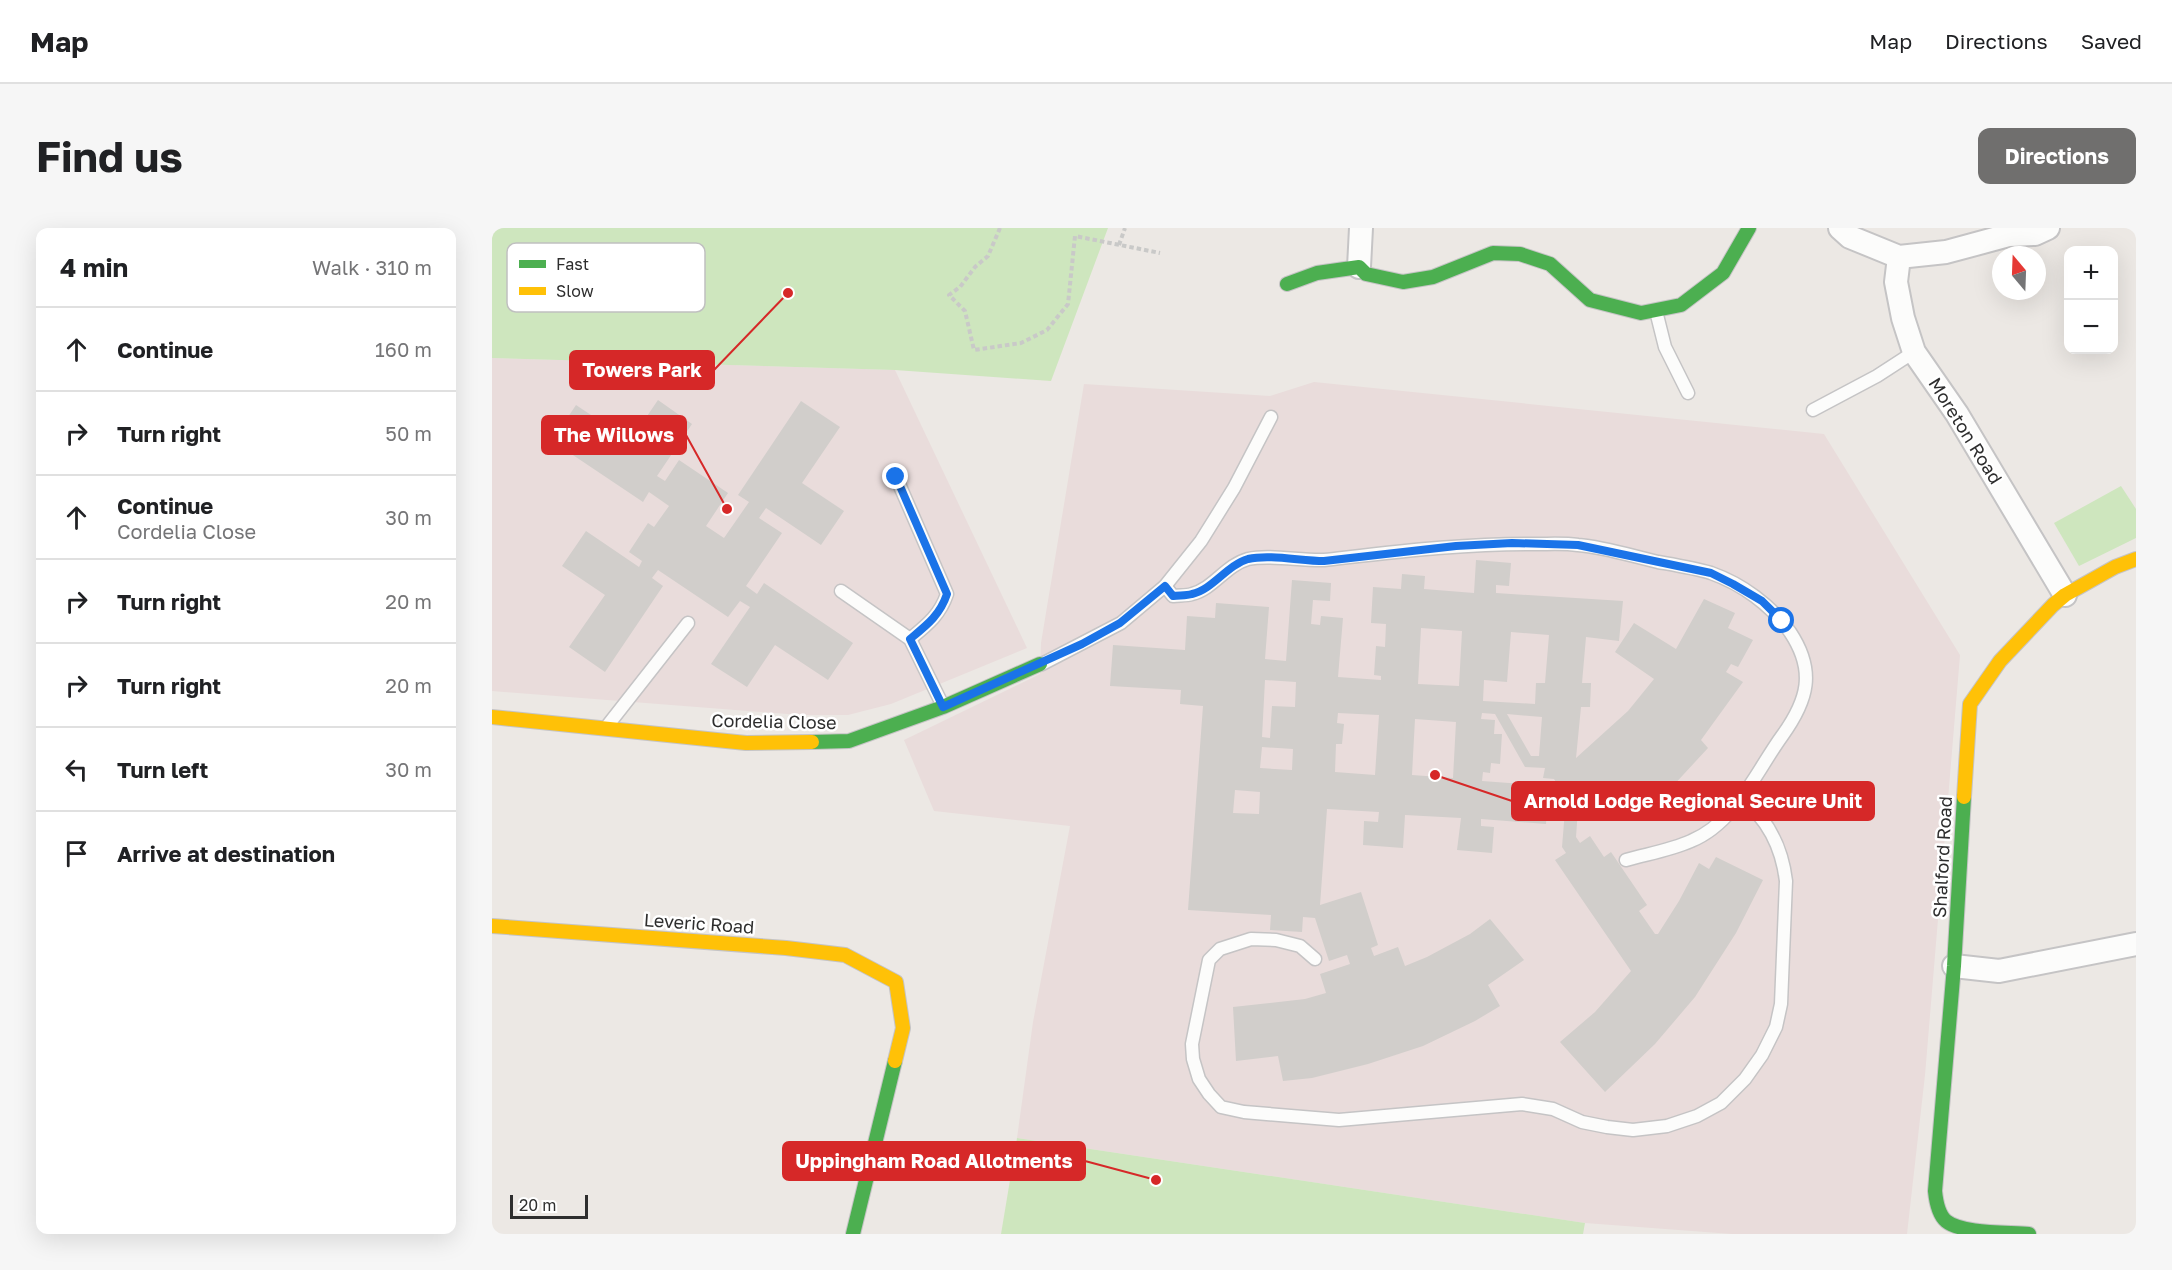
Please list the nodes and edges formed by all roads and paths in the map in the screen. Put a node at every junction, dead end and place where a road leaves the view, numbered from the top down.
1 (1000, 228) edge
2 (1125, 228) edge
3 (1360, 228) edge
4 (1749, 228) edge
5 (1840, 228) edge
6 (2048, 228) edge
7 (1119, 245) junction
8 (1160, 254) dead end
9 (1899, 257) junction
10 (1359, 267) junction
11 (1287, 285) dead end
12 (1655, 310) junction
13 (1914, 352) junction
14 (1688, 393) dead end
15 (1813, 410) dead end
16 (1271, 417) dead end
17 (896, 477) dead end
18 (2136, 558) edge
19 (1165, 586) junction
20 (841, 591) dead end
21 (2065, 595) junction
22 (688, 623) dead end
23 (910, 639) junction
24 (1041, 664) joint
25 (943, 707) junction
26 (492, 717) edge
27 (605, 729) junction
28 (1741, 798) junction
29 (1626, 860) dead end
30 (492, 926) edge
31 (2136, 944) edge
32 (1315, 959) dead end
33 (1954, 966) junction
34 (853, 1234) edge
35 (2029, 1234) edge

1 - 7 path
2 - 7 path
3 - 10 street
4 - 12 street
5 - 9 street
6 - 9 street
7 - 8 path
9 - 13 street, Moreton Road
10 - 11 street
10 - 12 street
12 - 14 lane
13 - 15 lane
13 - 21 street, Moreton Road
16 - 19 lane
17 - 23 lane
18 - 21 street, Shalford Road
19 - 24 lane
19 - 28 lane
20 - 23 lane
21 - 33 street, Shalford Road
22 - 27 lane
23 - 25 lane
24 - 25 street, Cordelia Close
25 - 27 street, Cordelia Close
26 - 27 street, Cordelia Close
28 - 29 lane
28 - 32 lane
30 - 34 street, Leveric Road
31 - 33 street
33 - 35 street, Shalford Road

